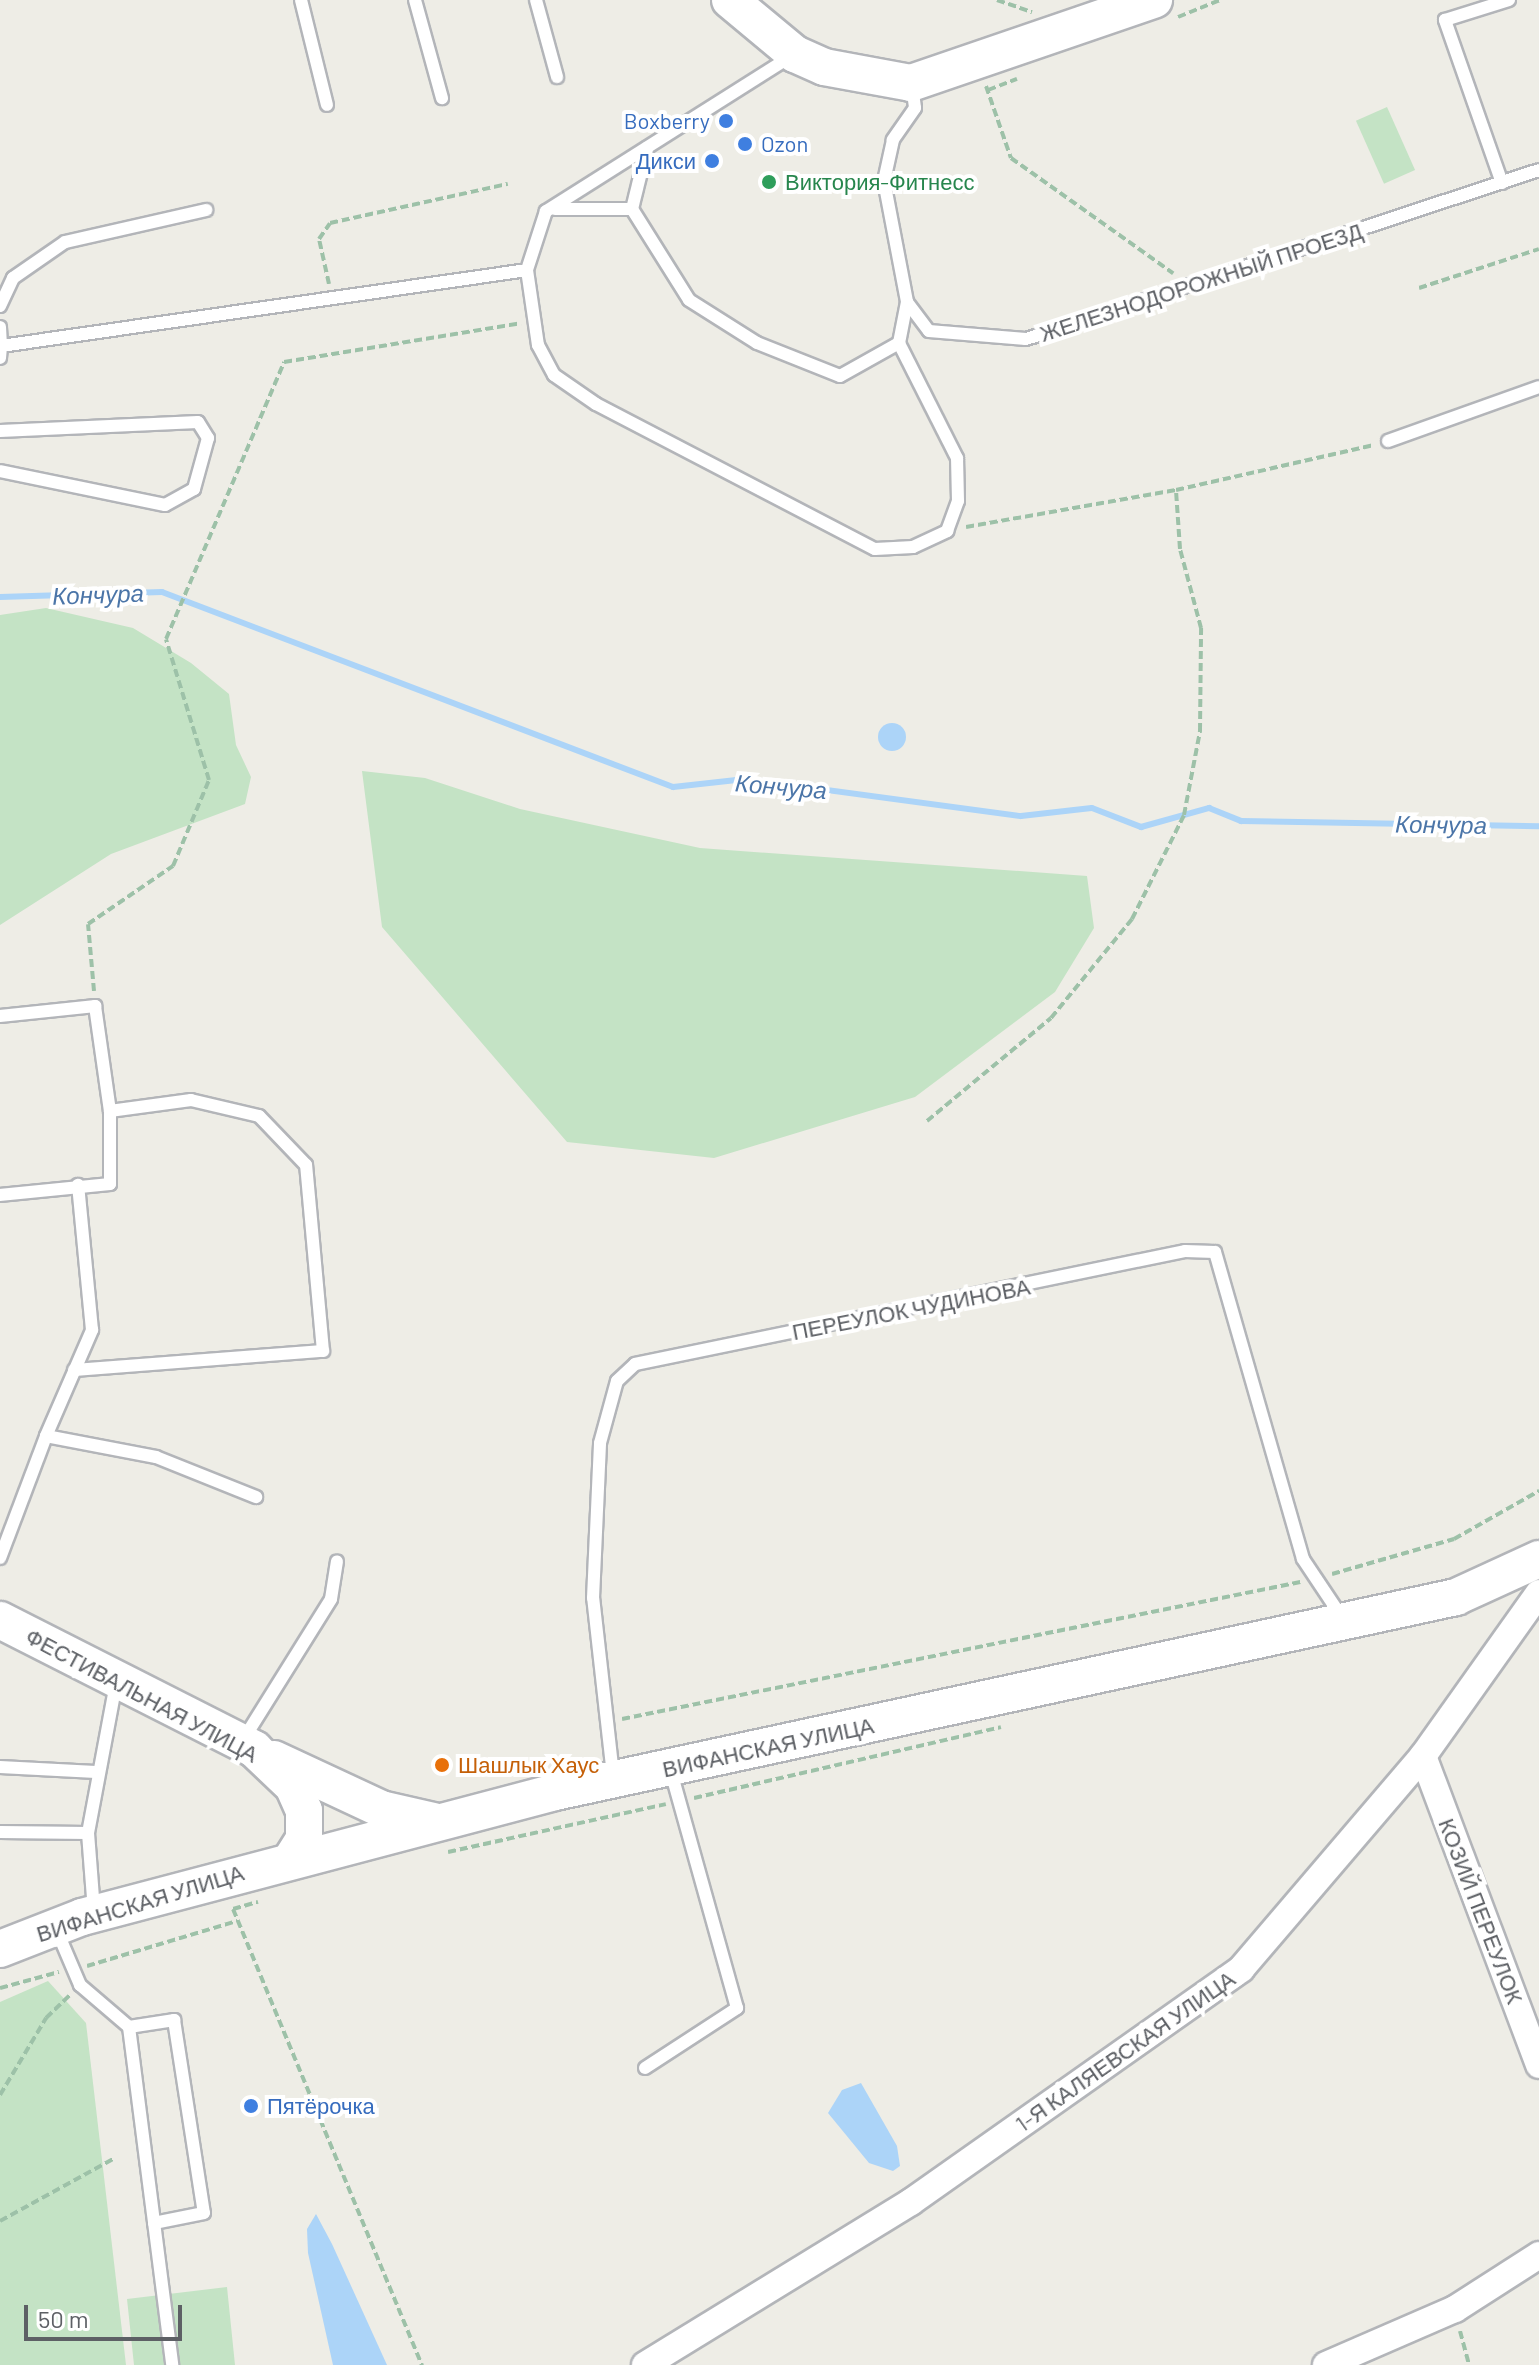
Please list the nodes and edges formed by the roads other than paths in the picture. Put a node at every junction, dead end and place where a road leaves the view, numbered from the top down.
1 (301, 0) edge
2 (415, 0) edge
3 (536, 0) edge
4 (730, 0) edge
5 (1154, 0) edge
6 (1509, 0) edge
7 (1096, 9) edge
8 (795, 54) junction
9 (557, 77) dead end
10 (911, 83) junction
11 (442, 98) dead end
12 (327, 105) dead end
13 (647, 148) junction
14 (1539, 170) edge
15 (1502, 183) junction
16 (632, 209) junction
17 (206, 210) dead end
18 (546, 211) junction
19 (527, 270) junction
20 (907, 302) junction
21 (0, 306) edge
22 (0, 327) edge
23 (899, 343) junction
24 (1, 352) edge
25 (1539, 387) edge
26 (0, 431) edge
27 (1388, 441) road end
28 (0, 471) edge
29 (0, 1016) edge
30 (110, 1111) junction
31 (78, 1185) junction
32 (0, 1195) edge
33 (74, 1370) junction
34 (46, 1436) junction
35 (256, 1497) dead end
36 (0, 1558) edge
37 (1539, 1559) edge
38 (337, 1561) dead end
39 (1539, 1593) edge
40 (0, 1620) edge
41 (1346, 1623) junction
42 (117, 1681) junction
43 (248, 1746) junction
44 (1423, 1756) junction
45 (0, 1767) edge
46 (96, 1772) junction
47 (614, 1778) junction
48 (675, 1785) junction
49 (0, 1832) edge
50 (88, 1833) junction
51 (444, 1838) junction
52 (292, 1858) junction
53 (95, 1913) junction
54 (55, 1927) junction
55 (0, 1949) edge
56 (129, 2027) junction
57 (1539, 2065) edge
58 (645, 2068) dead end
59 (154, 2223) junction
60 (1539, 2255) edge
61 (172, 2365) edge
62 (645, 2365) edge
63 (1326, 2365) edge

1 - 12 lane
2 - 11 lane
3 - 9 lane
4 - 8 main road
5 - 7 main road
6 - 15 lane
7 - 10 main road
8 - 10 main road
8 - 13 lane
10 - 20 lane
13 - 16 lane
13 - 18 lane
14 - 15 lane, ЖЕЛЕЗНОДОРОЖНЫЙ ПРОЕЗД
15 - 20 lane, ЖЕЛЕЗНОДОРОЖНЫЙ ПРОЕЗД
16 - 18 lane
16 - 23 lane
17 - 21 lane
18 - 19 lane
19 - 23 lane
19 - 24 lane
20 - 23 lane
22 - 24 lane
25 - 27 lane
26 - 28 lane
29 - 30 lane
30 - 31 lane
30 - 33 lane
31 - 32 lane
31 - 33 lane
33 - 34 lane
34 - 35 lane
34 - 36 lane
37 - 41 main road, ВИФАНСКАЯ УЛИЦА
38 - 43 lane
39 - 44 street, 1-Я КАЛЯЕВСКАЯ УЛИЦА
40 - 42 main road, ФЕСТИВАЛЬНАЯ УЛИЦА
41 - 47 lane, ПЕРЕУЛОК ЧУДИНОВА
41 - 48 main road, ВИФАНСКАЯ УЛИЦА
42 - 43 main road, ФЕСТИВАЛЬНАЯ УЛИЦА
42 - 46 lane
43 - 51 main road
43 - 52 main road, ФЕСТИВАЛЬНАЯ УЛИЦА
44 - 57 street, КОЗИЙ ПЕРЕУЛОК
44 - 62 street, 1-Я КАЛЯЕВСКАЯ УЛИЦА
45 - 46 lane
46 - 50 lane
47 - 48 main road, ВИФАНСКАЯ УЛИЦА
47 - 51 main road, ВИФАНСКАЯ УЛИЦА
48 - 58 lane
49 - 50 lane
50 - 53 lane
51 - 52 main road, ВИФАНСКАЯ УЛИЦА
52 - 53 main road, ВИФАНСКАЯ УЛИЦА
53 - 54 main road, ВИФАНСКАЯ УЛИЦА
54 - 55 main road, ВИФАНСКАЯ УЛИЦА
54 - 56 lane
56 - 59 lane
56 - 59 lane
59 - 61 lane
60 - 63 street

